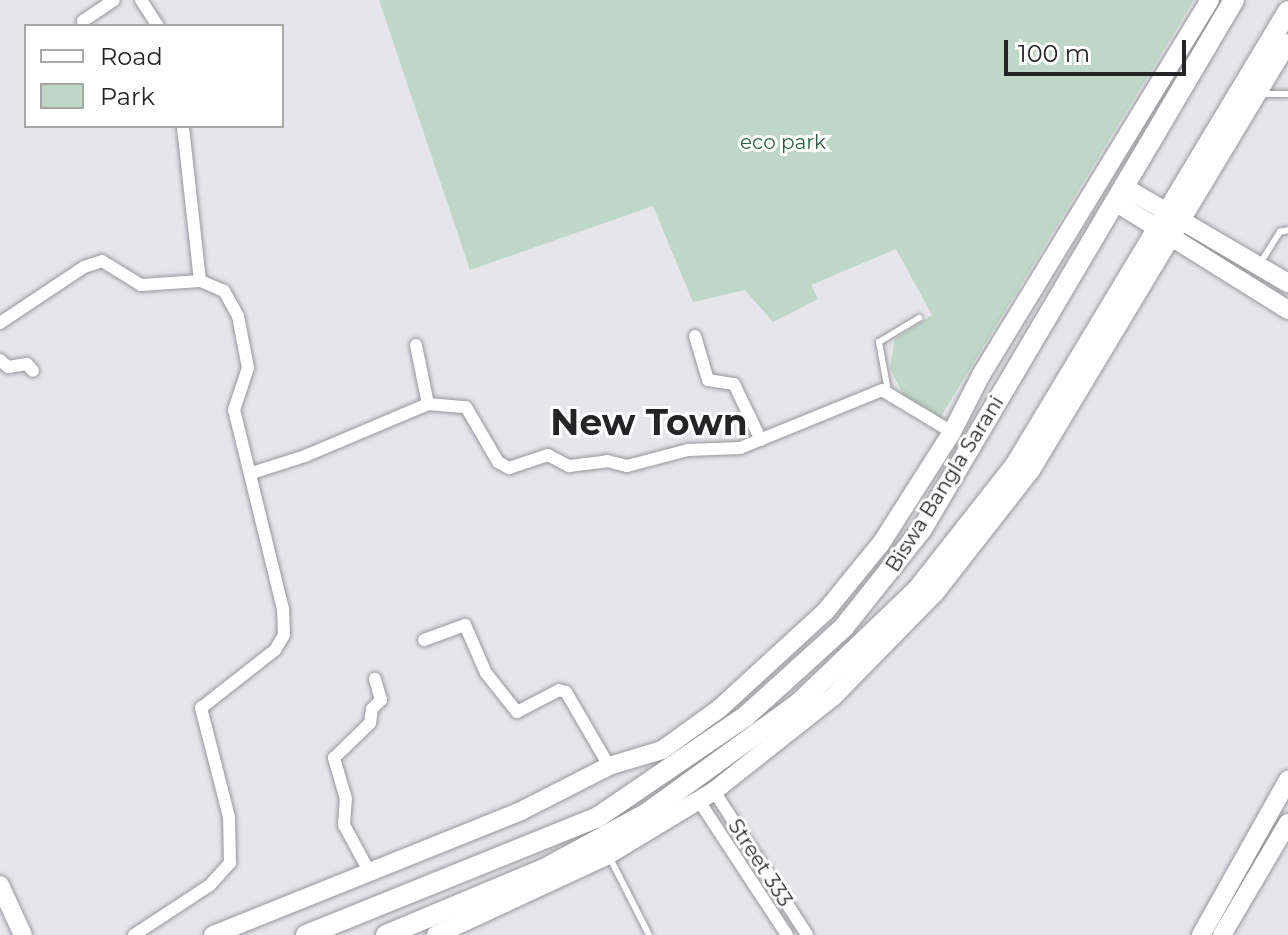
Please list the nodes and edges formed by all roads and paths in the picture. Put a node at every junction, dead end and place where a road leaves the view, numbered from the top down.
1 (114, 0) edge
2 (141, 0) edge
3 (1210, 0) edge
4 (1234, 0) edge
5 (1288, 11) edge
6 (84, 24) edge
7 (157, 24) edge
8 (1288, 43) edge
9 (1258, 94) junction
10 (1288, 94) edge
11 (183, 128) edge
12 (1122, 196) junction
13 (1170, 226) junction
14 (1288, 230) edge
15 (1257, 267) junction
16 (200, 281) junction
17 (1288, 283) edge
18 (1288, 310) edge
19 (919, 318) dead end
20 (0, 323) edge
21 (695, 336) dead end
22 (416, 345) dead end
23 (0, 360) edge
24 (33, 371) dead end
25 (888, 391) junction
26 (428, 404) junction
27 (952, 432) junction
28 (761, 440) junction
29 (252, 473) junction
30 (424, 640) dead end
31 (375, 679) dead end
32 (609, 766) junction
33 (1288, 780) edge
34 (706, 796) junction
35 (1288, 823) edge
36 (608, 855) junction
37 (370, 873) junction
38 (0, 885) edge
39 (441, 934) edge
40 (23, 935) edge
41 (134, 935) edge
42 (213, 935) edge
43 (306, 935) edge
44 (386, 935) edge
45 (649, 935) edge
46 (787, 935) edge
47 (807, 935) edge
48 (1201, 935) edge
49 (1222, 935) edge

1 - 6 street
2 - 7 street
3 - 27 street
4 - 12 main road, Biswa Bangla Sarani
5 - 13 main road, Biswa Bangla Sarani
8 - 9 street
9 - 10 lane
9 - 13 street
11 - 16 street
12 - 13 street
12 - 43 main road, Biswa Bangla Sarani
13 - 15 street
13 - 18 street
13 - 34 street
13 - 44 main road, Biswa Bangla Sarani
14 - 15 lane
15 - 17 street
16 - 20 street
16 - 29 street
19 - 25 lane
21 - 28 street
22 - 26 street
23 - 24 street
25 - 27 street
25 - 28 street
26 - 28 street
26 - 29 street
27 - 32 street
29 - 41 street
30 - 32 street
31 - 37 street
32 - 37 street
33 - 48 street
34 - 36 street
34 - 46 street, Street 333
34 - 47 street, Street 333
35 - 49 street
36 - 39 street
36 - 45 lane
37 - 42 street
38 - 40 street

